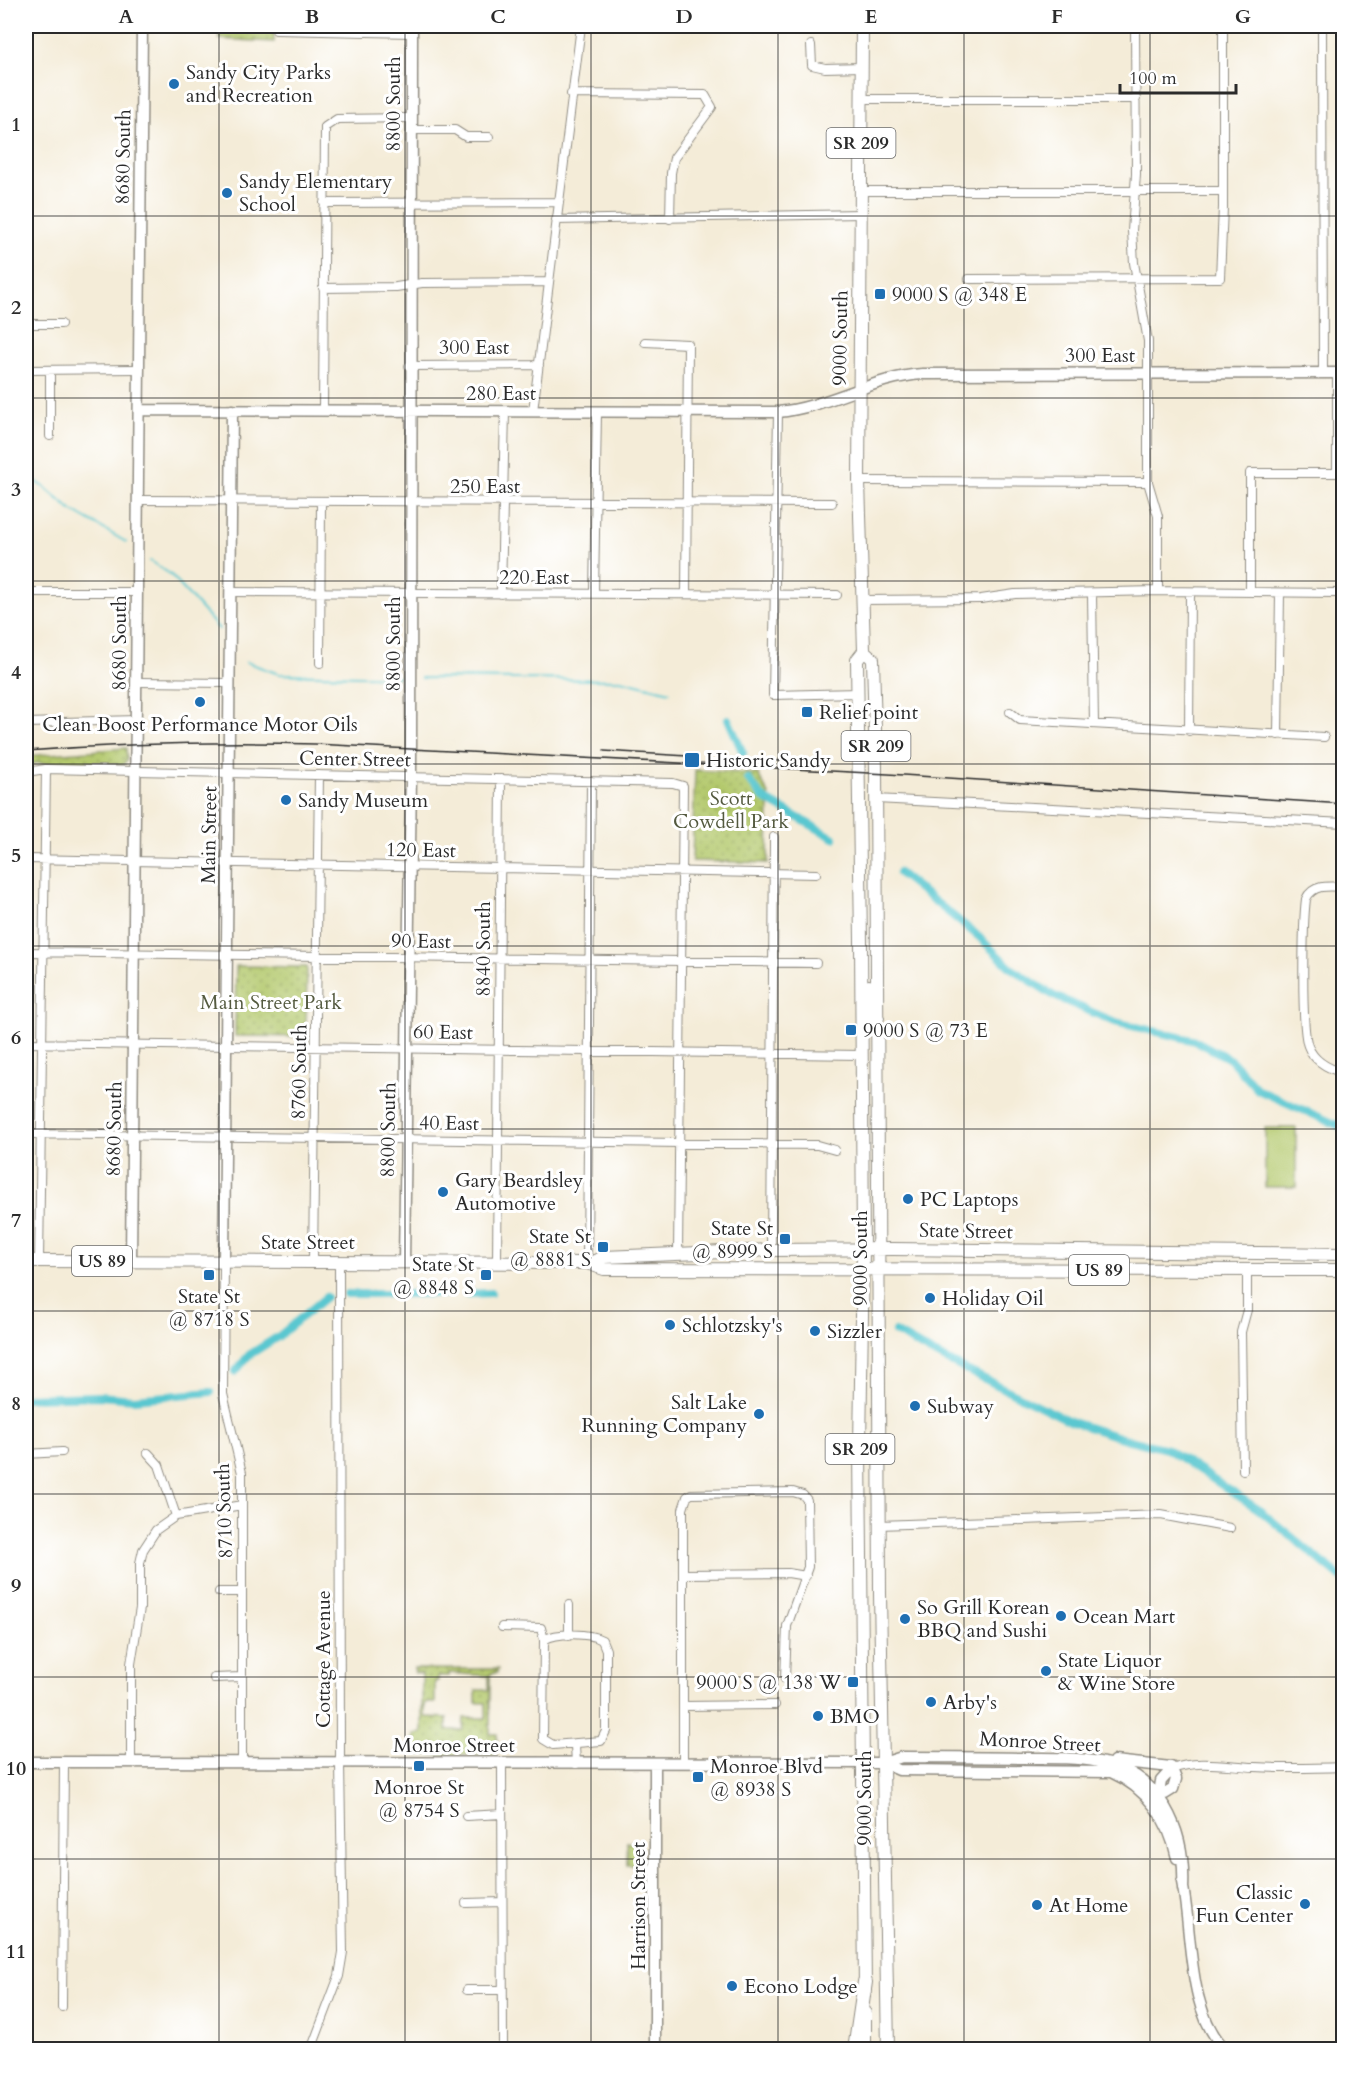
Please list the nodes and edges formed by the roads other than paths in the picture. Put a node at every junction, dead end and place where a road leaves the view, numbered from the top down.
1 (142, 26) edge
2 (580, 26) edge
3 (862, 26) edge
4 (1136, 26) edge
5 (1223, 26) edge
6 (1322, 26) edge
7 (412, 29) edge
8 (276, 30) dead end
9 (811, 45) dead end
10 (861, 67) junction
11 (571, 94) junction
12 (861, 99) junction
13 (1136, 99) junction
14 (411, 124) junction
15 (489, 137) dead end
16 (1135, 190) junction
17 (1223, 190) junction
18 (861, 191) junction
19 (324, 202) junction
20 (558, 202) junction
21 (410, 203) junction
22 (861, 214) junction
23 (670, 219) junction
24 (556, 220) junction
25 (969, 279) dead end
26 (1138, 279) junction
27 (549, 282) junction
28 (410, 284) junction
29 (323, 288) junction
30 (26, 324) edge
31 (61, 324) dead end
32 (645, 342) dead end
33 (539, 365) junction
34 (410, 366) junction
35 (140, 369) junction
36 (26, 370) edge
37 (50, 370) junction
38 (1148, 373) junction
39 (1323, 373) junction
40 (1340, 373) edge
41 (859, 390) junction
42 (140, 410) junction
43 (231, 410) junction
44 (323, 410) junction
45 (410, 411) junction
46 (505, 411) junction
47 (533, 411) junction
48 (597, 411) junction
49 (688, 412) junction
50 (778, 412) junction
51 (50, 436) dead end
52 (1340, 473) edge
53 (859, 481) junction
54 (1148, 482) junction
55 (138, 500) junction
56 (230, 501) junction
57 (321, 501) junction
58 (410, 502) junction
59 (502, 502) junction
60 (595, 502) junction
61 (687, 503) junction
62 (777, 503) junction
63 (832, 503) dead end
64 (1158, 591) junction
65 (26, 592) edge
66 (137, 592) junction
67 (230, 592) junction
68 (320, 592) junction
69 (1250, 592) junction
70 (411, 593) junction
71 (1190, 593) junction
72 (1280, 593) junction
73 (1336, 593) dead end
74 (501, 594) junction
75 (594, 594) junction
76 (686, 594) junction
77 (775, 594) junction
78 (1092, 594) junction
79 (837, 595) dead end
80 (862, 600) junction
81 (864, 651) junction
82 (320, 663) dead end
83 (137, 682) junction
84 (229, 683) junction
85 (858, 693) junction
86 (1010, 712) dead end
87 (137, 720) junction
88 (26, 723) edge
89 (1094, 724) junction
90 (1189, 731) junction
91 (1278, 735) junction
92 (1324, 737) dead end
93 (46, 769) junction
94 (136, 771) junction
95 (26, 772) edge
96 (228, 773) junction
97 (319, 775) junction
98 (411, 777) junction
99 (501, 779) junction
100 (591, 781) junction
101 (876, 799) junction
102 (1344, 823) edge
103 (774, 837) dead end
104 (859, 839) junction
105 (26, 860) edge
106 (45, 861) junction
107 (136, 863) junction
108 (227, 864) junction
109 (318, 865) junction
110 (410, 867) junction
111 (500, 867) junction
112 (590, 869) junction
113 (682, 871) junction
114 (774, 873) junction
115 (816, 874) dead end
116 (1344, 874) edge
117 (1343, 887) edge
118 (861, 941) junction
119 (26, 952) edge
120 (44, 952) junction
121 (135, 954) junction
122 (226, 955) junction
123 (317, 956) junction
124 (408, 958) junction
125 (500, 959) junction
126 (590, 960) junction
127 (681, 962) junction
128 (774, 963) junction
129 (816, 963) dead end
130 (878, 1018) junction
131 (26, 1043) edge
132 (42, 1043) junction
133 (134, 1044) junction
134 (225, 1046) junction
135 (315, 1047) junction
136 (407, 1048) junction
137 (499, 1050) junction
138 (589, 1051) junction
139 (680, 1052) junction
140 (772, 1054) junction
141 (860, 1055) junction
142 (1344, 1073) edge
143 (26, 1134) edge
144 (41, 1134) junction
145 (132, 1135) junction
146 (224, 1137) junction
147 (314, 1138) junction
148 (406, 1139) junction
149 (498, 1140) junction
150 (588, 1142) junction
151 (680, 1143) junction
152 (772, 1144) junction
153 (835, 1150) dead end
154 (771, 1250) junction
155 (862, 1250) junction
156 (879, 1250) junction
157 (678, 1254) junction
158 (1344, 1254) edge
159 (26, 1261) edge
160 (39, 1261) junction
161 (131, 1261) junction
162 (224, 1261) junction
163 (313, 1262) junction
164 (339, 1262) junction
165 (404, 1262) junction
166 (497, 1263) junction
167 (588, 1263) junction
168 (862, 1269) junction
169 (880, 1269) junction
170 (1247, 1269) junction
171 (1344, 1270) edge
172 (62, 1452) dead end
173 (148, 1453) dead end
174 (26, 1454) edge
175 (1243, 1470) dead end
176 (242, 1505) junction
177 (176, 1516) junction
178 (879, 1525) junction
179 (1230, 1528) dead end
180 (683, 1574) junction
181 (806, 1575) junction
182 (219, 1592) dead end
183 (243, 1592) junction
184 (569, 1605) dead end
185 (502, 1627) dead end
186 (569, 1636) junction
187 (544, 1640) junction
188 (242, 1677) junction
189 (213, 1678) dead end
190 (785, 1679) dead end
191 (683, 1706) junction
192 (775, 1706) dead end
193 (575, 1745) junction
194 (1078, 1758) junction
195 (26, 1762) edge
196 (64, 1762) junction
197 (131, 1762) junction
198 (242, 1762) junction
199 (340, 1763) junction
200 (655, 1763) junction
201 (683, 1763) junction
202 (863, 1763) junction
203 (883, 1763) junction
204 (502, 1764) junction
205 (576, 1764) junction
206 (1344, 1767) edge
207 (1172, 1769) junction
208 (1111, 1772) junction
209 (1158, 1795) junction
210 (502, 1814) junction
211 (466, 1816) dead end
212 (1183, 1889) junction
213 (502, 1902) junction
214 (466, 1903) dead end
215 (865, 1982) junction
216 (467, 1990) dead end
217 (502, 1990) junction
218 (62, 2007) dead end
219 (311, 2049) edge
220 (502, 2049) edge
221 (655, 2049) edge
222 (855, 2049) edge
223 (865, 2049) edge
224 (888, 2049) edge
225 (1226, 2049) edge

1 - 35 street, 8680 South
2 - 11 street
3 - 10 main road, 9000 South / SR 209
4 - 13 street
5 - 17 street
6 - 39 street
7 - 8 street
7 - 14 street, 8800 South
9 - 10 street
10 - 12 main road, 9000 South / SR 209
11 - 20 street
11 - 23 street
12 - 13 street
12 - 18 main road, 9000 South / SR 209
13 - 16 street
14 - 15 street
14 - 19 street
14 - 21 street, 8800 South
16 - 17 street
16 - 18 street
16 - 26 street
17 - 26 street
18 - 22 main road, 9000 South / SR 209
19 - 21 street
19 - 29 street
20 - 21 street
20 - 24 street
21 - 28 street, 8800 South
22 - 23 street
22 - 41 main road, 9000 South / SR 209
23 - 24 street
24 - 27 street
25 - 26 street
26 - 38 street
27 - 28 street
27 - 33 street
28 - 29 street
28 - 34 street, 8800 South
29 - 44 street
30 - 31 street
32 - 49 street
33 - 34 street, 300 East
33 - 47 street
34 - 45 street, 8800 South
35 - 37 street
35 - 42 street, 8680 South
36 - 37 street
37 - 51 street
38 - 39 street, 300 East
38 - 41 street, 300 East
38 - 54 street
39 - 40 street, 300 East
40 - 52 street
41 - 50 street, 280 East
41 - 53 main road, 9000 South / SR 209
42 - 43 street, 280 East
42 - 55 street, 8680 South
43 - 44 street, 280 East
43 - 56 street, Main Street
44 - 45 street, 280 East
45 - 46 street, 280 East
45 - 58 street, 8800 South
46 - 47 street, 280 East
46 - 59 street
47 - 48 street, 280 East
48 - 49 street, 280 East
48 - 60 street
49 - 50 street, 280 East
49 - 61 street
50 - 62 street
52 - 69 street
53 - 54 street
53 - 80 main road, 9000 South / SR 209
54 - 64 street
55 - 56 street, 250 East
55 - 66 street, 8680 South
56 - 57 street, 250 East
56 - 67 street, Main Street
57 - 58 street, 250 East
57 - 68 street
58 - 59 street, 250 East
58 - 70 street, 8800 South
59 - 60 street, 250 East
59 - 74 street
60 - 61 street, 250 East
60 - 75 street
61 - 62 street, 250 East
61 - 76 street
62 - 63 street, 250 East
62 - 77 street
64 - 71 street
64 - 78 street
65 - 66 street
66 - 83 street, 8680 South
67 - 68 street, 220 East
67 - 84 street, Main Street
68 - 70 street, 220 East
68 - 82 street
69 - 71 street
69 - 72 street
70 - 74 street, 220 East
70 - 98 street, 8800 South
71 - 90 street
72 - 73 street
72 - 91 street
74 - 75 street, 220 East
75 - 76 street, 220 East
76 - 77 street, 220 East
77 - 79 street, 220 East
77 - 85 street
78 - 80 street
78 - 89 street
80 - 81 main road, 9000 South / SR 209
81 - 85 main road, 9000 South / SR 209
81 - 101 main road, 9000 South / SR 209
83 - 84 street
83 - 87 street, 8680 South
84 - 96 street, Main Street
85 - 104 main road, 9000 South / SR 209
86 - 89 street
87 - 88 street
87 - 94 street, 8680 South
89 - 90 street
90 - 91 street
91 - 92 street
93 - 94 street, Center Street
93 - 95 street, Center Street
93 - 106 street
94 - 96 street, Center Street
94 - 107 street, 8680 South
96 - 97 street, Center Street
96 - 108 street, Main Street
97 - 98 street, Center Street
97 - 109 street, 8760 South
98 - 99 street, Center Street
98 - 110 street, 8800 South
99 - 100 street, Center Street
99 - 111 street, 8840 South
100 - 112 street
100 - 113 street, Center Street
101 - 102 street
101 - 104 main road
101 - 130 main road, 9000 South / SR 209
103 - 114 street
104 - 118 main road, 9000 South / SR 209
105 - 106 street, 120 East
106 - 107 street, 120 East
106 - 120 street
107 - 108 street, 120 East
107 - 121 street, 8680 South
108 - 109 street, 120 East
108 - 122 street, Main Street
109 - 110 street, 120 East
109 - 123 street, 8760 South
110 - 111 street, 120 East
110 - 124 street, 8800 South
111 - 112 street, 120 East
111 - 125 street, 8840 South
112 - 113 street, 120 East
112 - 126 street
113 - 114 street, 120 East
113 - 127 street
114 - 115 street, 120 East
114 - 128 street
116 - 117 street
117 - 142 street
118 - 130 main road
118 - 141 main road, 9000 South / SR 209
119 - 120 street, 90 East
120 - 121 street, 90 East
120 - 132 street
121 - 122 street, 90 East
121 - 133 street, 8680 South
122 - 123 street, 90 East
122 - 134 street, Main Street
123 - 124 street, 90 East
123 - 135 street, 8760 South
124 - 125 street, 90 East
124 - 136 street, 8800 South
125 - 126 street, 90 East
125 - 137 street, 8840 South
126 - 127 street, 90 East
126 - 138 street
127 - 128 street, 90 East
127 - 139 street
128 - 129 street, 90 East
128 - 140 street
130 - 156 main road, 9000 South / SR 209
131 - 132 street, 60 East
132 - 133 street, 60 East
132 - 144 street
133 - 134 street, 60 East
133 - 145 street, 8680 South
134 - 135 street, 60 East
134 - 146 street, Main Street
135 - 136 street, 60 East
135 - 147 street, 8760 South
136 - 137 street, 60 East
136 - 148 street, 8800 South
137 - 138 street, 60 East
137 - 149 street, 8840 South
138 - 139 street, 60 East
138 - 150 street
139 - 140 street, 60 East
139 - 151 street
140 - 141 street, 60 East
140 - 152 street
141 - 155 main road, 9000 South / SR 209
143 - 144 street, 40 East
144 - 145 street, 40 East
144 - 160 street
145 - 146 street, 40 East
145 - 161 street, 8680 South
146 - 147 street, 40 East
146 - 162 street, Main Street
147 - 148 street, 40 East
147 - 163 street, 8760 South
148 - 149 street, 40 East
148 - 165 street, 8800 South
149 - 150 street, 40 East
149 - 166 street, 8840 South
150 - 151 street, 40 East
150 - 167 street
151 - 152 street, 40 East
151 - 157 street
152 - 153 street, 40 East
152 - 154 street
154 - 155 main road, State Street / US 89
154 - 157 main road, State Street / US 89
155 - 156 main road, State Street / US 89
155 - 168 main road, 9000 South / SR 209
156 - 158 main road, State Street / US 89
156 - 169 main road, 9000 South / SR 209
157 - 167 main road, State Street / US 89
159 - 160 main road, State Street / US 89
160 - 161 main road, State Street / US 89
161 - 162 main road, State Street / US 89
162 - 163 main road, State Street / US 89
162 - 176 street, 8710 South
163 - 164 main road, State Street / US 89
164 - 165 main road, State Street / US 89
164 - 199 street, Cottage Avenue
165 - 166 main road, State Street / US 89
166 - 167 main road, State Street / US 89
167 - 168 main road, State Street / US 89
168 - 169 main road, State Street / US 89
168 - 202 main road, 9000 South / SR 209
169 - 170 main road, State Street / US 89
169 - 178 main road, 9000 South / SR 209
170 - 171 main road, State Street / US 89
170 - 175 street
172 - 174 street
173 - 177 street
176 - 177 street
176 - 183 street, 8710 South
177 - 197 street
178 - 179 street
178 - 203 main road, 9000 South / SR 209
180 - 181 street
180 - 181 street
180 - 191 street
181 - 190 street
182 - 183 street
183 - 188 street, 8710 South
184 - 186 street
185 - 187 street
186 - 187 street
186 - 193 street
187 - 193 street
188 - 189 street
188 - 198 street, 8710 South
191 - 192 street
191 - 201 street
193 - 205 street
194 - 203 street, Monroe Street
194 - 207 street
194 - 209 street, Monroe Street
195 - 196 street, Monroe Street
196 - 197 street, Monroe Street
196 - 218 street
197 - 198 street, Monroe Street
198 - 199 street, Monroe Street
199 - 204 street, Monroe Street
199 - 219 street, Cottage Avenue
200 - 201 street, Monroe Street
200 - 205 street, Monroe Street
200 - 221 street, Harrison Street
201 - 202 street, Monroe Street
202 - 203 street, Monroe Street
202 - 215 main road, 9000 South / SR 209
203 - 208 street, Monroe Street
203 - 224 main road, 9000 South / SR 209
204 - 205 street, Monroe Street
204 - 210 street
206 - 207 street
207 - 209 street
208 - 209 street
208 - 212 street, Monroe Street
209 - 212 street, Monroe Street
210 - 211 street
210 - 213 street
212 - 225 street, Monroe Street
213 - 214 street
213 - 217 street
215 - 222 highway
215 - 223 main road, 9000 South / SR 209
216 - 217 street
217 - 220 street

